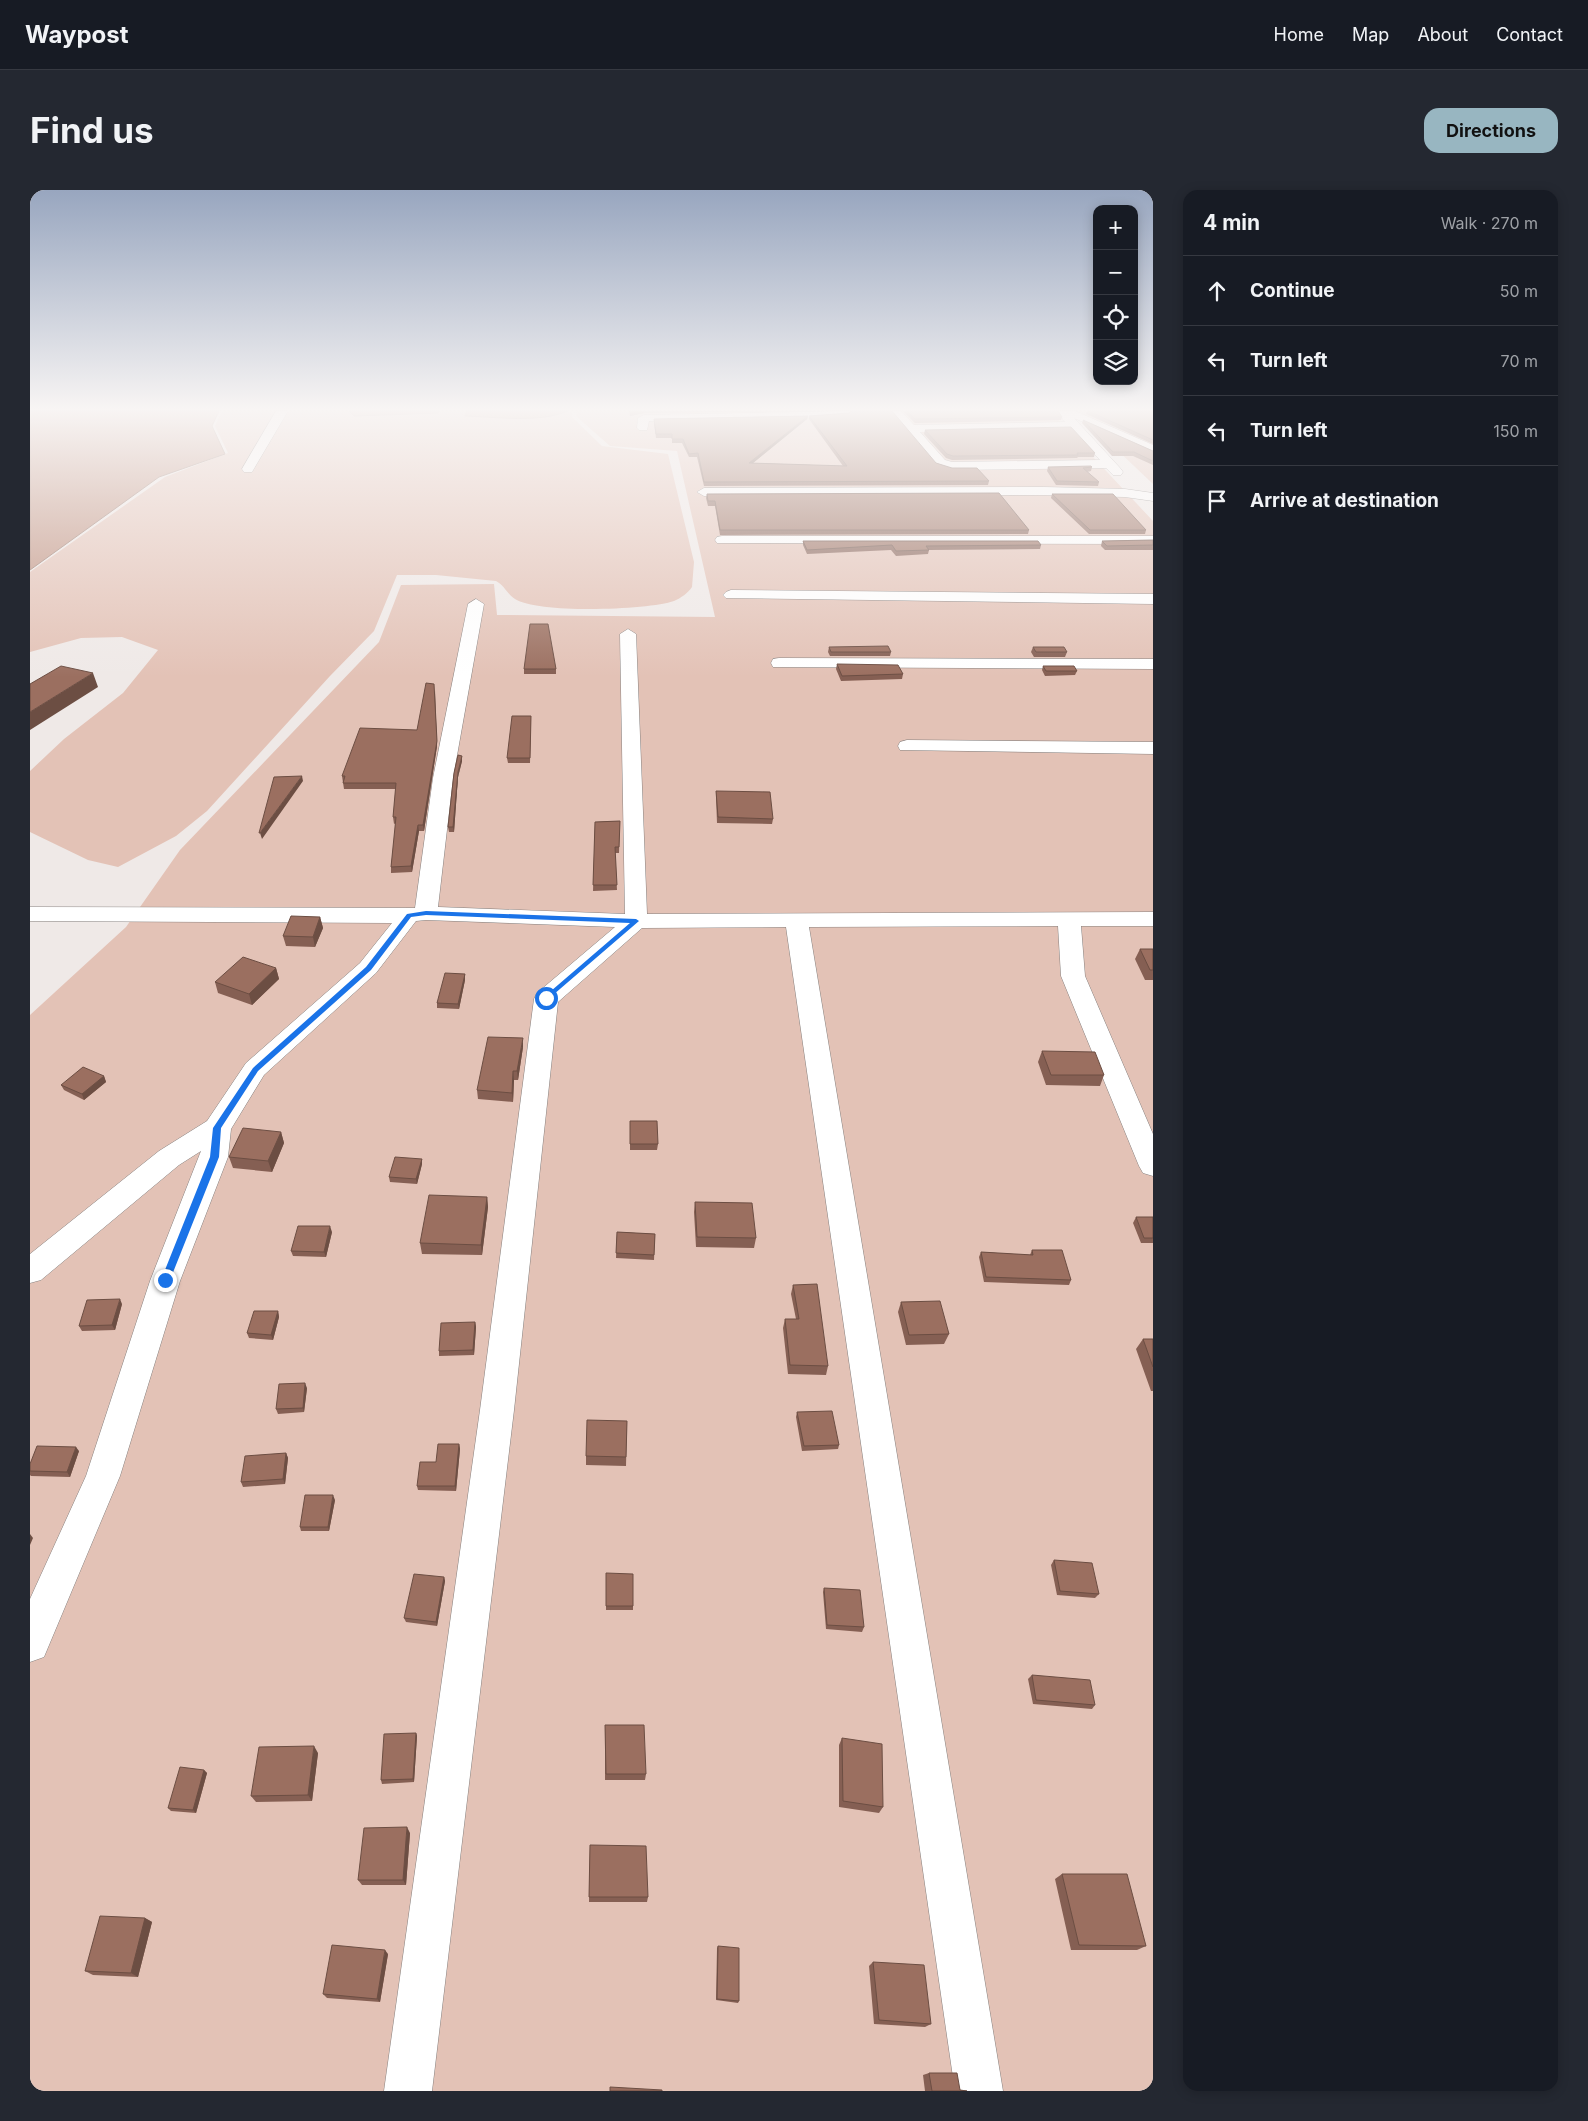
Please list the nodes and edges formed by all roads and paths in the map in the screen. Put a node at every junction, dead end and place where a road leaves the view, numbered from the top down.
1 (722, 540) dead end
2 (1153, 540) edge
3 (731, 595) dead end
4 (1153, 599) edge
5 (476, 604) dead end
6 (628, 634) dead end
7 (779, 663) dead end
8 (1153, 664) edge
9 (907, 746) dead end
10 (1153, 748) edge
11 (30, 914) edge
12 (418, 914) junction
13 (1069, 918) junction
14 (1153, 919) edge
15 (636, 921) junction
16 (797, 922) junction
17 (217, 1128) junction
18 (1153, 1166) edge
19 (30, 1271) edge
20 (30, 1643) edge
21 (408, 2091) edge
22 (979, 2091) edge

1 - 2 street
3 - 4 street
5 - 12 street
6 - 15 street
7 - 8 street
9 - 10 street
11 - 12 street
12 - 15 street
12 - 17 street
13 - 14 street
13 - 16 street
13 - 18 street
15 - 16 street
15 - 21 street
16 - 22 street
17 - 19 street
17 - 20 street

